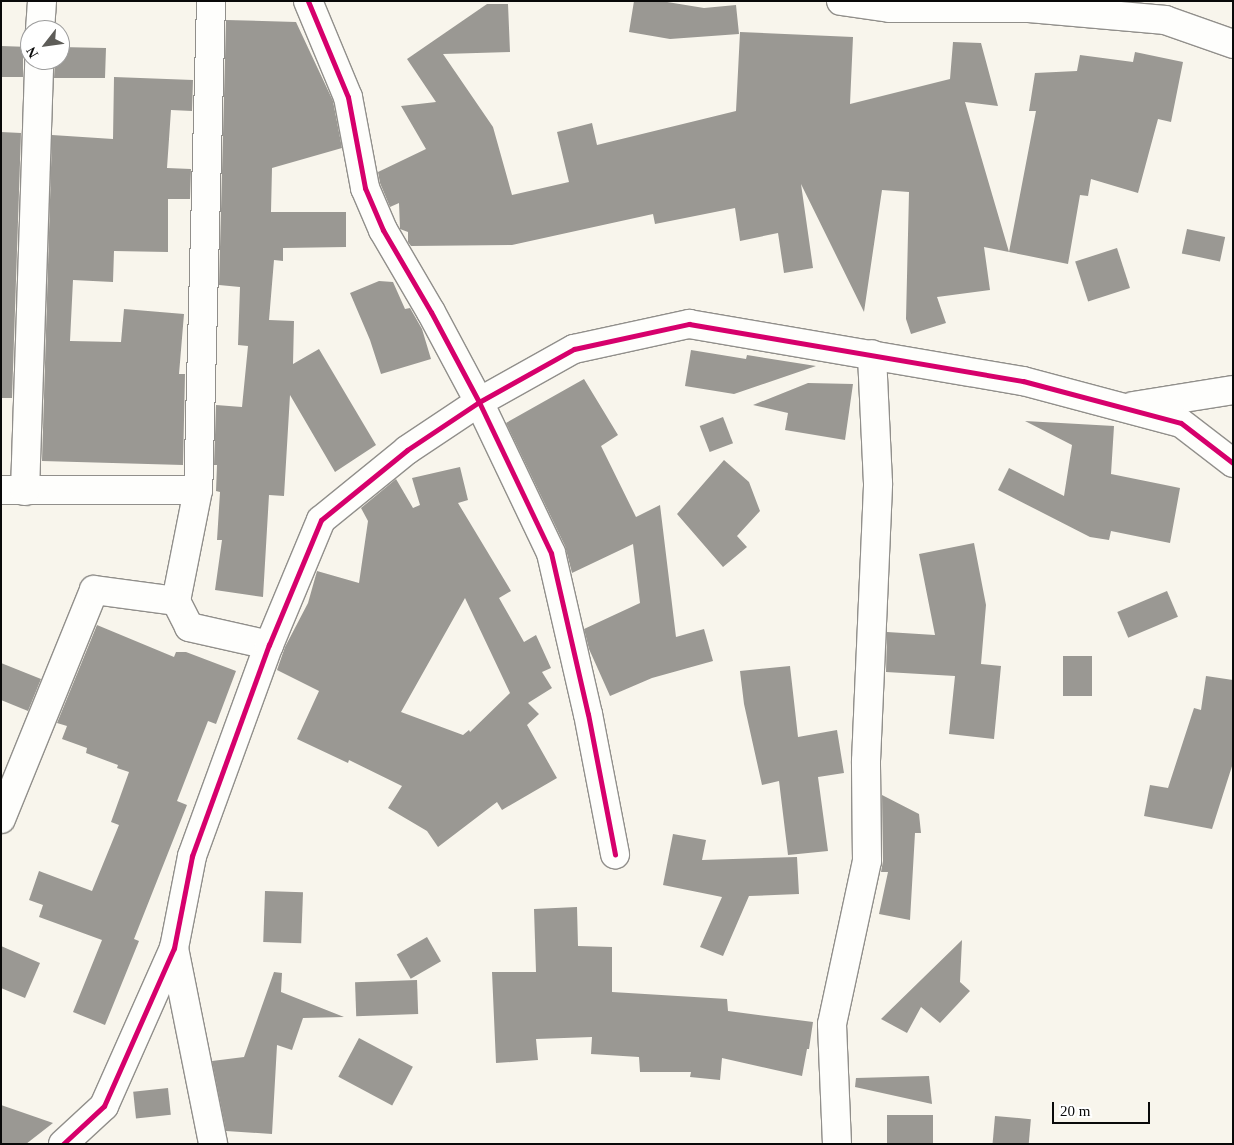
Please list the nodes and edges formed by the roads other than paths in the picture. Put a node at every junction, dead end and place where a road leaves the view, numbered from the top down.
1 (42, 1) edge
2 (211, 1) edge
3 (308, 1) edge
4 (841, 1) edge
5 (1089, 8) edge
6 (41, 20) edge
7 (1233, 44) edge
8 (38, 70) edge
9 (872, 354) junction
10 (1233, 390) edge
11 (479, 402) junction
12 (1124, 408) junction
13 (1233, 463) edge
14 (198, 490) junction
15 (13, 491) edge
16 (176, 601) junction
17 (269, 645) junction
18 (1, 819) edge
19 (615, 854) dead end
20 (174, 948) junction
21 (63, 1144) edge
22 (213, 1144) edge
23 (838, 1144) edge

1 - 6 street
2 - 14 street
3 - 11 street
4 - 5 street
5 - 7 street
8 - 15 street
9 - 11 street
9 - 12 street
9 - 23 street
10 - 12 street
11 - 17 street
11 - 19 street
12 - 13 street
14 - 15 street
14 - 16 street
16 - 17 street
16 - 18 street
17 - 20 street
20 - 21 street
20 - 22 street

